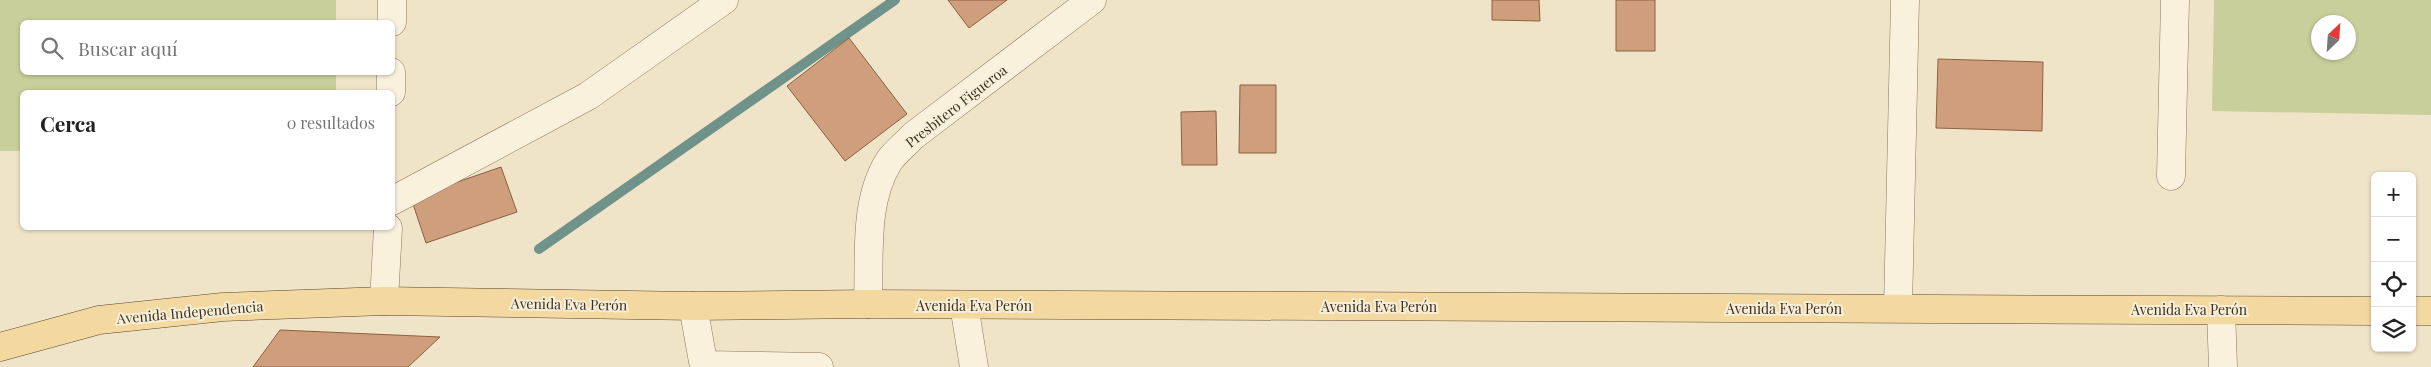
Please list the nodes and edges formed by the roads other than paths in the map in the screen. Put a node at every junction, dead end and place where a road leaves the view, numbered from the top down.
1 (392, 0) edge
2 (724, 0) edge
3 (1092, 0) edge
4 (1904, 0) edge
5 (2175, 0) edge
6 (392, 20) edge
7 (391, 75) edge
8 (391, 90) edge
9 (2170, 176) dead end
10 (395, 199) edge
11 (388, 230) edge
12 (384, 301) junction
13 (868, 304) junction
14 (964, 305) junction
15 (693, 306) junction
16 (1898, 308) junction
17 (2221, 310) junction
18 (2371, 311) edge
19 (2416, 311) edge
20 (2431, 311) edge
21 (3, 341) edge
22 (705, 366) edge
23 (819, 367) edge
24 (974, 367) edge
25 (2223, 367) edge

1 - 6 street
2 - 10 street
3 - 13 street, Presbitero Figueroa
4 - 16 street
5 - 9 street
7 - 8 street
11 - 12 street
12 - 15 main road, Avenida Eva Perón
12 - 21 main road, Avenida Independencia
13 - 14 main road, Avenida Eva Perón
13 - 15 main road, Avenida Eva Perón
14 - 16 main road, Avenida Eva Perón
14 - 24 street
15 - 22 street
16 - 17 main road, Avenida Eva Perón
17 - 18 main road, Avenida Eva Perón
17 - 25 street
19 - 20 main road
22 - 23 street

